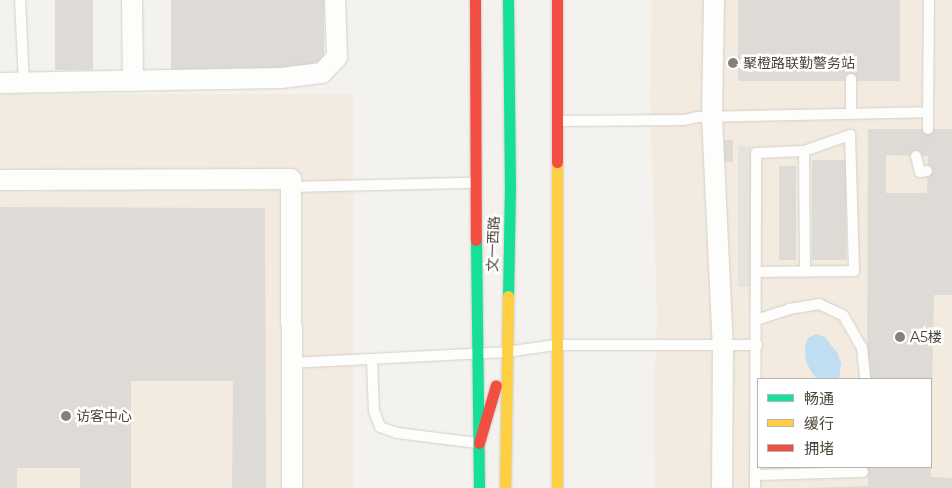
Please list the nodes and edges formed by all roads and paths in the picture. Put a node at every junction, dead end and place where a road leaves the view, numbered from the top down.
1 (20, 0) edge
2 (132, 0) edge
3 (335, 0) edge
4 (475, 0) edge
5 (508, 0) edge
6 (557, 0) edge
7 (714, 0) edge
8 (929, 0) edge
9 (851, 79) dead end
10 (133, 81) junction
11 (24, 83) junction
12 (0, 84) edge
13 (928, 112) junction
14 (851, 113) junction
15 (712, 116) junction
16 (557, 121) junction
17 (928, 129) dead end
18 (804, 151) junction
19 (916, 156) dead end
20 (927, 171) dead end
21 (0, 180) edge
22 (475, 183) junction
23 (291, 187) junction
24 (756, 272) junction
25 (805, 272) junction
26 (756, 320) junction
27 (556, 345) junction
28 (757, 345) junction
29 (723, 346) junction
30 (506, 352) junction
31 (478, 354) junction
32 (372, 360) junction
33 (292, 363) junction
34 (865, 378) edge
35 (757, 382) edge
36 (479, 443) junction
37 (505, 465) junction
38 (863, 472) dead end
39 (756, 475) junction
40 (292, 488) edge
41 (480, 488) edge
42 (505, 488) edge
43 (557, 488) edge
44 (722, 488) edge
45 (755, 488) edge

1 - 11 lane
2 - 10 street
3 - 10 street
4 - 22 main road
5 - 30 main road, 文一西路
6 - 16 main road
7 - 15 street
8 - 13 lane
9 - 14 lane
10 - 11 street
11 - 12 street
13 - 14 lane
13 - 17 lane
14 - 15 lane
15 - 16 lane
15 - 29 street
16 - 27 main road
18 - 24 lane
18 - 25 lane
18 - 25 lane
19 - 20 lane
21 - 23 street
22 - 23 lane
22 - 31 main road
23 - 33 street
24 - 25 lane
24 - 26 lane
26 - 28 lane
26 - 34 lane
27 - 29 lane
27 - 30 lane
27 - 43 main road
28 - 29 lane
28 - 35 lane
29 - 44 street
30 - 31 lane
30 - 36 main road
30 - 37 main road, 文一西路
31 - 32 lane
31 - 36 main road
32 - 33 lane
32 - 36 lane
33 - 40 street
35 - 39 lane
36 - 37 lane
36 - 41 main road
37 - 42 main road, 文一西路
38 - 39 lane
39 - 45 lane

